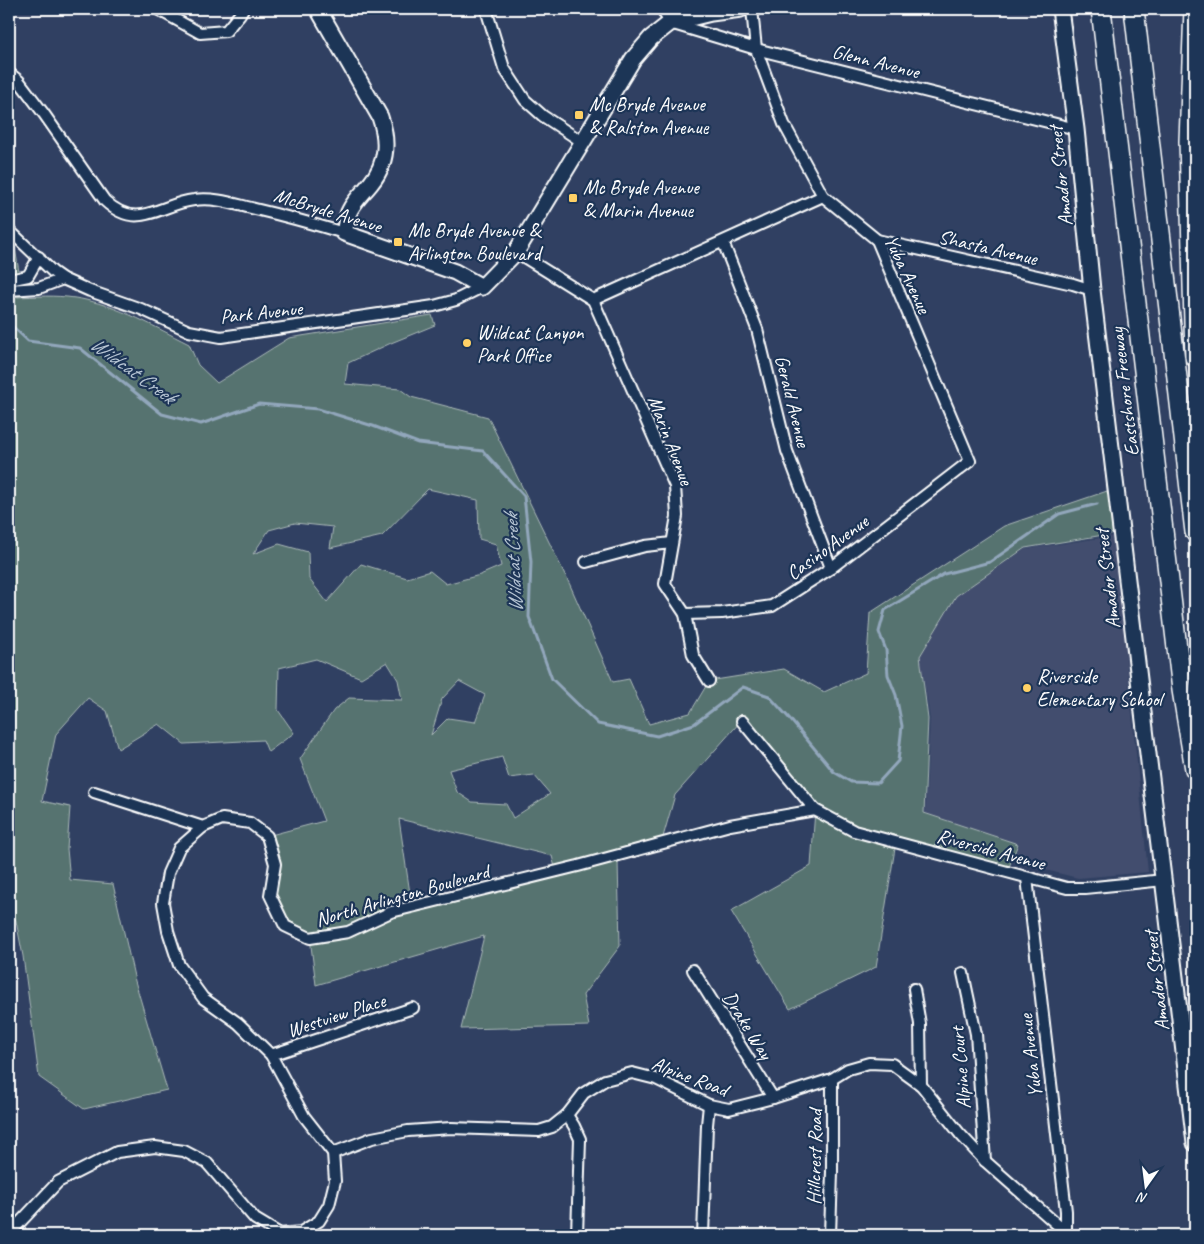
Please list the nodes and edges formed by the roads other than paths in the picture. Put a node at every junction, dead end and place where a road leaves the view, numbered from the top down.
1 (158, 9) edge
2 (243, 9) edge
3 (318, 9) edge
4 (486, 9) edge
5 (662, 9) edge
6 (741, 9) edge
7 (752, 9) edge
8 (1060, 9) edge
9 (1101, 9) edge
10 (1134, 9) edge
11 (1194, 9) edge
12 (670, 23) junction
13 (756, 49) junction
14 (9, 73) edge
15 (1076, 129) junction
16 (584, 142) junction
17 (823, 196) junction
18 (9, 230) edge
19 (344, 233) junction
20 (877, 240) junction
21 (723, 242) junction
22 (516, 252) junction
23 (39, 258) junction
24 (28, 276) junction
25 (63, 279) junction
26 (9, 280) edge
27 (482, 286) junction
28 (30, 289) junction
29 (9, 290) edge
30 (1092, 290) junction
31 (593, 300) junction
32 (1195, 357) edge
33 (970, 460) joint
34 (1195, 532) edge
35 (672, 543) junction
36 (586, 562) dead end
37 (831, 568) junction
38 (685, 614) junction
39 (709, 681) dead end
40 (742, 721) dead end
41 (1195, 769) edge
42 (94, 792) dead end
43 (815, 810) junction
44 (203, 827) junction
45 (1027, 878) junction
46 (1164, 880) junction
47 (694, 970) dead end
48 (964, 973) dead end
49 (914, 989) dead end
50 (413, 1008) dead end
51 (271, 1055) junction
52 (832, 1079) junction
53 (921, 1085) junction
54 (773, 1098) junction
55 (709, 1105) junction
56 (567, 1115) junction
57 (1195, 1144) edge
58 (333, 1153) junction
59 (985, 1161) junction
60 (1067, 1233) edge
61 (9, 1234) edge
62 (302, 1234) edge
63 (576, 1235) edge
64 (703, 1235) edge
65 (830, 1235) edge

1 - 2 street
3 - 19 street
4 - 16 street
5 - 12 street
6 - 12 street
7 - 13 street, Yuba Avenue
8 - 15 street, Amador Street
9 - 41 highway, Eastshore Freeway
10 - 34 highway
11 - 32 highway
12 - 13 street, Glenn Avenue
12 - 16 street
13 - 15 street, Glenn Avenue
13 - 17 street, Yuba Avenue
14 - 19 street, McBryde Avenue
15 - 30 street, Amador Street
16 - 22 street
17 - 20 street, Yuba Avenue
17 - 21 street
18 - 23 street, Park Avenue
19 - 27 street, McBryde Avenue
20 - 30 street, Shasta Avenue
20 - 33 street, Yuba Avenue
21 - 31 street
21 - 37 street, Gerald Avenue
22 - 27 street
22 - 31 street
23 - 24 street
23 - 25 street, Park Avenue
24 - 26 street
24 - 28 street
25 - 27 street, Park Avenue
25 - 28 street
28 - 29 street
30 - 46 street, Amador Street
31 - 35 street, Marin Avenue
33 - 37 street, Casino Avenue
35 - 36 street
35 - 38 street, Marin Avenue
37 - 38 street, Casino Avenue
38 - 39 street, Marin Avenue
40 - 43 street
42 - 44 street
43 - 44 street, North Arlington Boulevard
43 - 45 street, Riverside Avenue
44 - 51 street, North Arlington Boulevard
45 - 46 street, Riverside Avenue
45 - 60 street, Yuba Avenue
46 - 57 street, Amador Street
47 - 54 street, Drake Way
48 - 59 street, Alpine Court
49 - 53 street
50 - 51 street, Westview Place
51 - 58 street, North Arlington Boulevard
52 - 53 street, Alpine Road
52 - 54 street, Alpine Road
52 - 65 street, Hillcrest Road
53 - 59 street, Alpine Road
54 - 55 street, Alpine Road
55 - 56 street, Alpine Road
55 - 64 street
56 - 58 street, Alpine Road
56 - 63 street
58 - 62 street
59 - 60 street, Alpine Road
61 - 62 street

